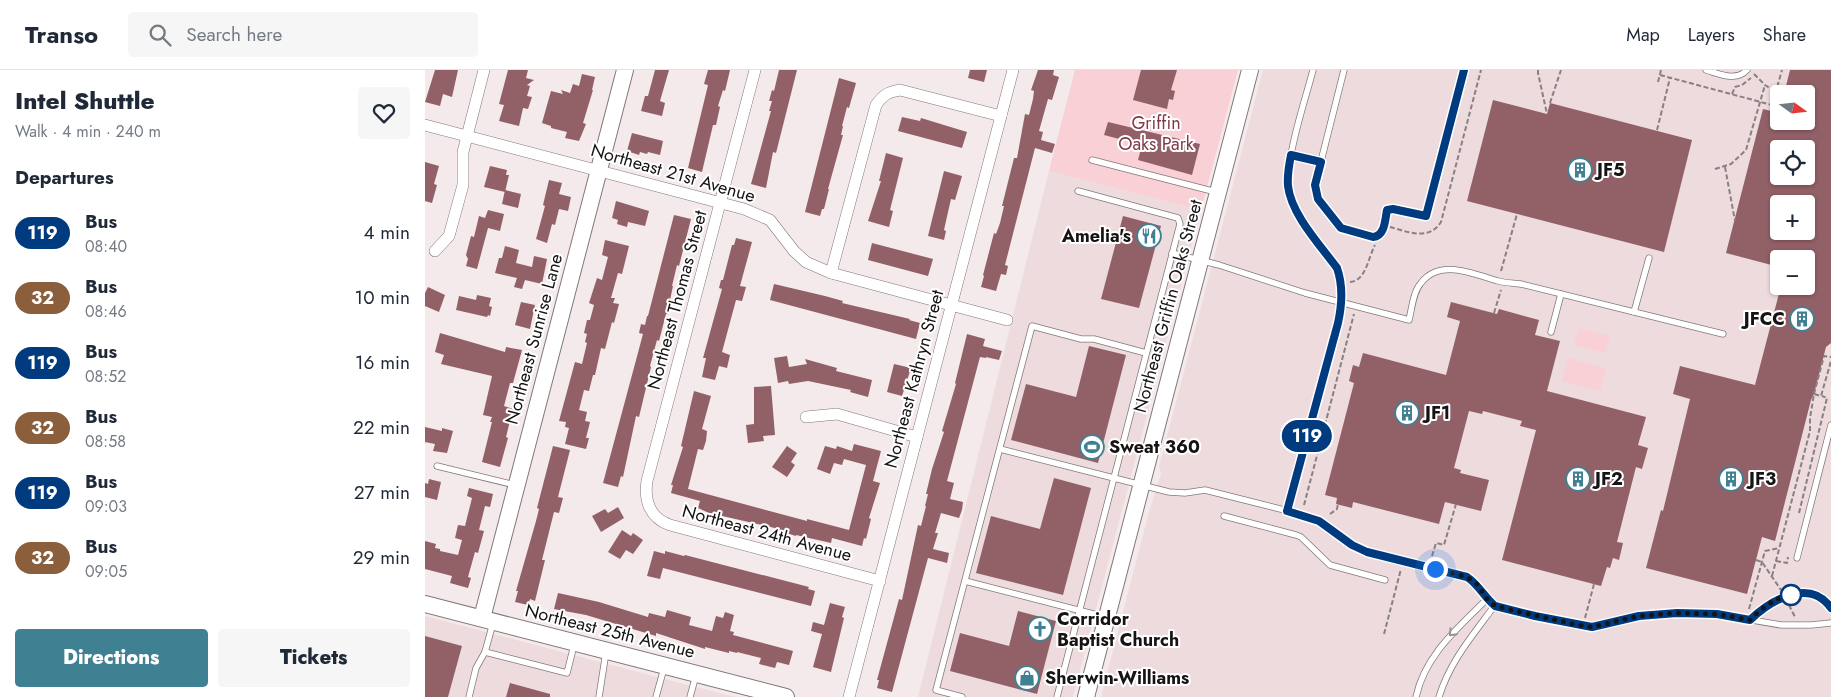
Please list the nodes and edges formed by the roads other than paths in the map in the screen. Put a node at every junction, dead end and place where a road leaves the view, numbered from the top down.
1 (484, 70) edge
2 (625, 70) edge
3 (755, 70) edge
4 (1013, 70) edge
5 (1250, 70) edge
6 (1313, 70) edge
7 (1344, 70) edge
8 (1464, 70) edge
9 (1706, 70) edge
10 (1747, 70) edge
11 (1001, 116) junction
12 (425, 125) edge
13 (467, 136) junction
14 (1291, 155) junction
15 (1092, 160) dead end
16 (1321, 162) junction
17 (599, 170) junction
18 (1078, 191) dead end
19 (1219, 192) junction
20 (721, 202) junction
21 (435, 251) dead end
22 (1173, 253) junction
23 (1649, 258) dead end
24 (1201, 260) junction
25 (831, 274) junction
26 (1561, 294) junction
27 (1341, 302) junction
28 (952, 306) junction
29 (1635, 312) junction
30 (1007, 320) dead end
31 (1551, 332) dead end
32 (1723, 334) dead end
33 (1146, 353) junction
34 (806, 417) dead end
35 (1831, 425) edge
36 (917, 437) junction
37 (1000, 449) junction
38 (437, 466) dead end
39 (1113, 479) junction
40 (517, 485) junction
41 (1142, 485) junction
42 (650, 510) joint
43 (1287, 511) junction
44 (1224, 516) dead end
45 (1797, 558) dead end
46 (1385, 580) dead end
47 (880, 582) junction
48 (965, 582) junction
49 (1487, 599) junction
50 (425, 604) edge
51 (1495, 606) junction
52 (1831, 608) edge
53 (1079, 611) junction
54 (1107, 618) junction
55 (488, 620) junction
56 (1750, 620) junction
57 (1831, 623) edge
58 (575, 642) junction
59 (606, 651) junction
60 (485, 652) junction
61 (665, 666) junction
62 (696, 674) junction
63 (469, 697) edge
64 (599, 697) edge
65 (656, 697) edge
66 (691, 697) edge
67 (786, 697) edge
68 (849, 697) edge
69 (963, 697) edge
70 (1057, 697) edge
71 (1087, 697) edge
72 (1416, 697) edge
73 (1439, 697) edge

1 - 13 street
2 - 17 street, Northeast Sunrise Lane
3 - 20 street, Northeast Thomas Street
4 - 11 street, Northeast Kathryn Street
5 - 19 street, Northeast Griffin Oaks Street
6 - 14 lane
7 - 16 lane
8 - 16 lane
9 - 10 lane
11 - 25 street
11 - 28 street, Northeast Kathryn Street
12 - 13 street, Northeast 21st Avenue
13 - 17 street, Northeast 21st Avenue
13 - 21 street
14 - 16 lane
14 - 27 lane
15 - 19 lane
17 - 20 street, Northeast 21st Avenue
17 - 40 street, Northeast Sunrise Lane
18 - 22 lane
19 - 24 street, Northeast Griffin Oaks Street
20 - 25 street, Northeast 21st Avenue
20 - 42 street, Northeast Thomas Street
22 - 24 lane
22 - 33 lane
23 - 29 lane
24 - 27 lane
24 - 41 street, Northeast Griffin Oaks Street
25 - 28 street, Northeast 21st Avenue
26 - 27 lane
26 - 29 lane
26 - 31 lane
27 - 43 lane
28 - 30 street, Northeast 21st Avenue
28 - 36 street, Northeast Kathryn Street
29 - 32 lane
33 - 37 lane
33 - 39 lane
34 - 36 street
35 - 45 lane
36 - 47 street, Northeast Kathryn Street
37 - 39 lane
37 - 48 lane
38 - 40 lane
39 - 41 lane
39 - 53 lane
40 - 55 street, Northeast Sunrise Lane
41 - 43 lane
41 - 54 street, Northeast Griffin Oaks Street
42 - 47 street, Northeast 24th Avenue
43 - 49 lane
44 - 46 lane
47 - 68 street, Northeast Kathryn Street
48 - 53 lane
48 - 69 lane
49 - 51 lane
49 -> 72 lane
50 - 55 street, Northeast 25th Avenue
51 - 56 lane
51 - 73 lane
52 - 56 lane
53 - 54 lane
53 - 70 lane
54 - 71 street, Northeast Griffin Oaks Street
55 - 58 street, Northeast 25th Avenue
55 - 60 lane
56 - 57 lane
58 - 59 street, Northeast 25th Avenue
58 - 60 lane
59 - 61 street, Northeast 25th Avenue
59 - 64 lane
60 - 63 lane
61 - 62 street, Northeast 25th Avenue
61 - 65 lane
62 - 66 lane
62 - 67 street, Northeast 25th Avenue

